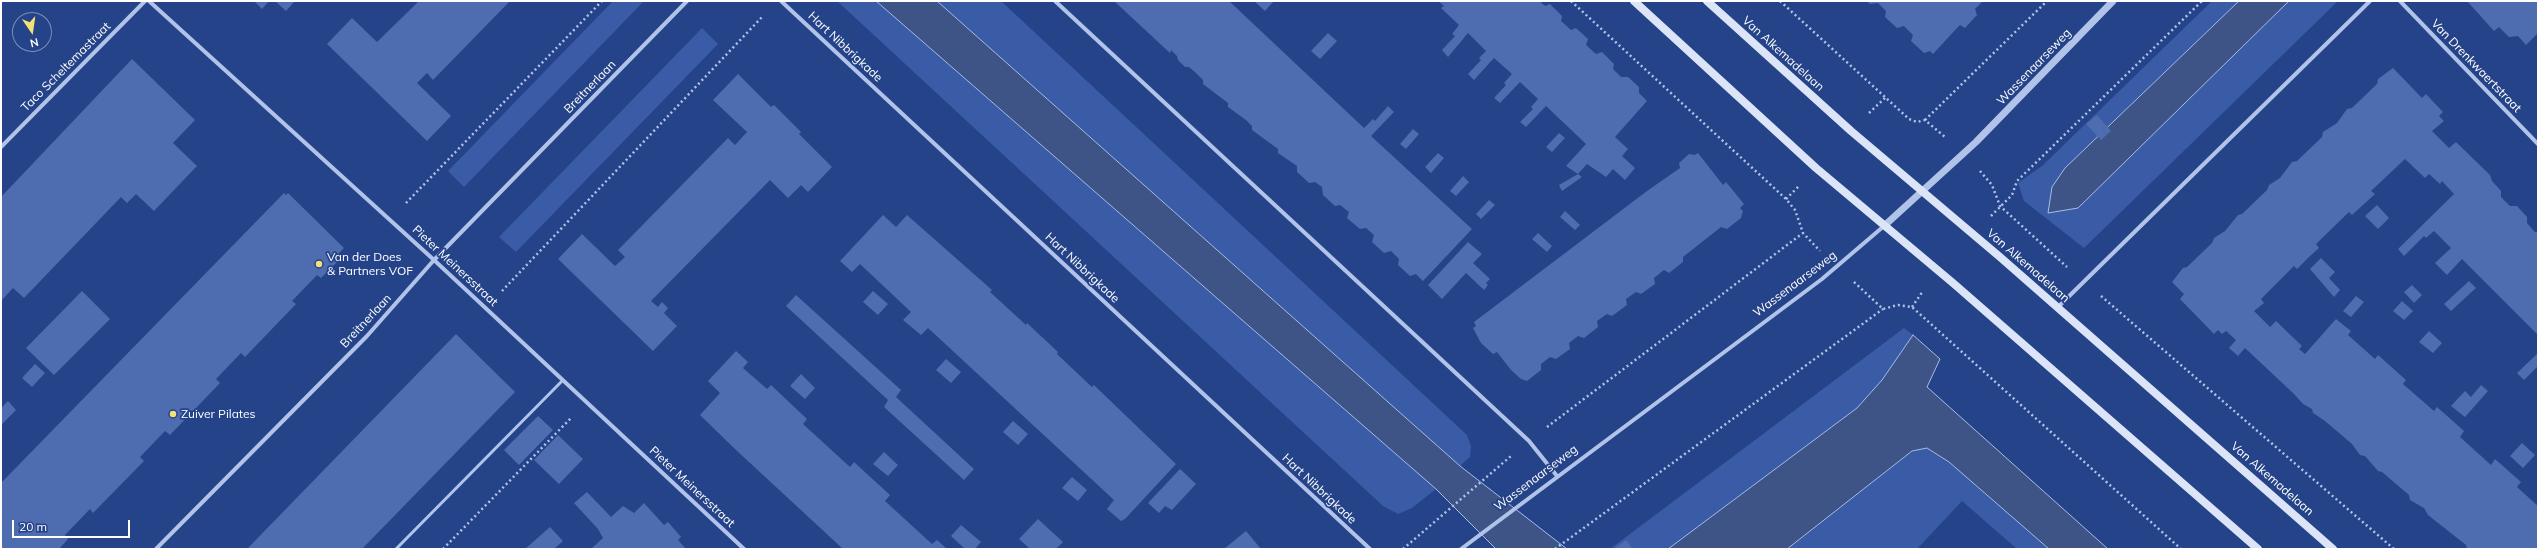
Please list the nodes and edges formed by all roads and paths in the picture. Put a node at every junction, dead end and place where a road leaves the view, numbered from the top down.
1 (145, 1) edge
2 (148, 1) edge
3 (602, 1) edge
4 (687, 1) edge
5 (781, 1) edge
6 (1056, 1) edge
7 (1572, 1) edge
8 (1634, 1) edge
9 (1707, 1) edge
10 (1780, 1) edge
11 (2047, 1) edge
12 (2113, 1) edge
13 (2202, 1) edge
14 (2370, 1) edge
15 (2400, 1) edge
16 (766, 13) dead end
17 (1925, 120) junction
18 (2538, 144) edge
19 (1, 147) edge
20 (1963, 154) junction
21 (1922, 192) junction
22 (2000, 206) junction
23 (390, 220) junction
24 (1884, 226) junction
25 (1803, 234) junction
26 (434, 260) junction
27 (1838, 267) junction
28 (2082, 281) junction
29 (485, 308) junction
30 (2057, 308) junction
31 (1883, 309) junction
32 (563, 380) junction
33 (586, 402) junction
34 (1529, 441) junction
35 (1557, 476) junction
36 (156, 549) edge
37 (396, 549) edge
38 (443, 549) edge
39 (744, 549) edge
40 (1370, 549) edge
41 (1403, 549) edge
42 (1461, 549) edge
43 (1555, 549) edge
44 (2181, 549) edge
45 (2258, 549) edge
46 (2333, 549) edge
47 (2394, 549) edge

1 - 19 street, Taco Scheltemastraat
2 - 23 street, Pieter Meinersstraat
3 - 23 path
4 - 26 street, Breitnerlaan
5 - 40 street, Hart Nibbrigkade
6 - 34 street
7 - 25 path
8 - 24 main road
9 - 21 main road, Van Alkemadelaan
10 - 17 path
11 - 17 path
12 - 20 street, Wassenaarseweg
13 - 22 path
14 - 28 street
15 - 18 street, Van Drenkwaertstraat
16 - 29 path
17 - 20 path
20 - 21 street, Wassenaarseweg
20 - 22 path
21 - 24 street, Wassenaarseweg
21 - 30 main road, Van Alkemadelaan
22 - 28 path
23 - 26 street, Pieter Meinersstraat
24 - 27 street, Wassenaarseweg
24 - 45 main road
25 - 27 path
25 - 34 path
26 - 29 street, Pieter Meinersstraat
26 - 36 street, Breitnerlaan
27 - 31 path
27 - 35 street, Wassenaarseweg
28 - 30 street
28 - 47 path
29 - 32 street, Pieter Meinersstraat
30 - 46 main road, Van Alkemadelaan
31 - 43 path
31 - 44 path
32 - 33 street, Pieter Meinersstraat
32 - 37 lane
33 - 38 path
33 - 39 street, Pieter Meinersstraat
34 - 35 street
34 - 41 path
35 - 42 street, Wassenaarseweg

